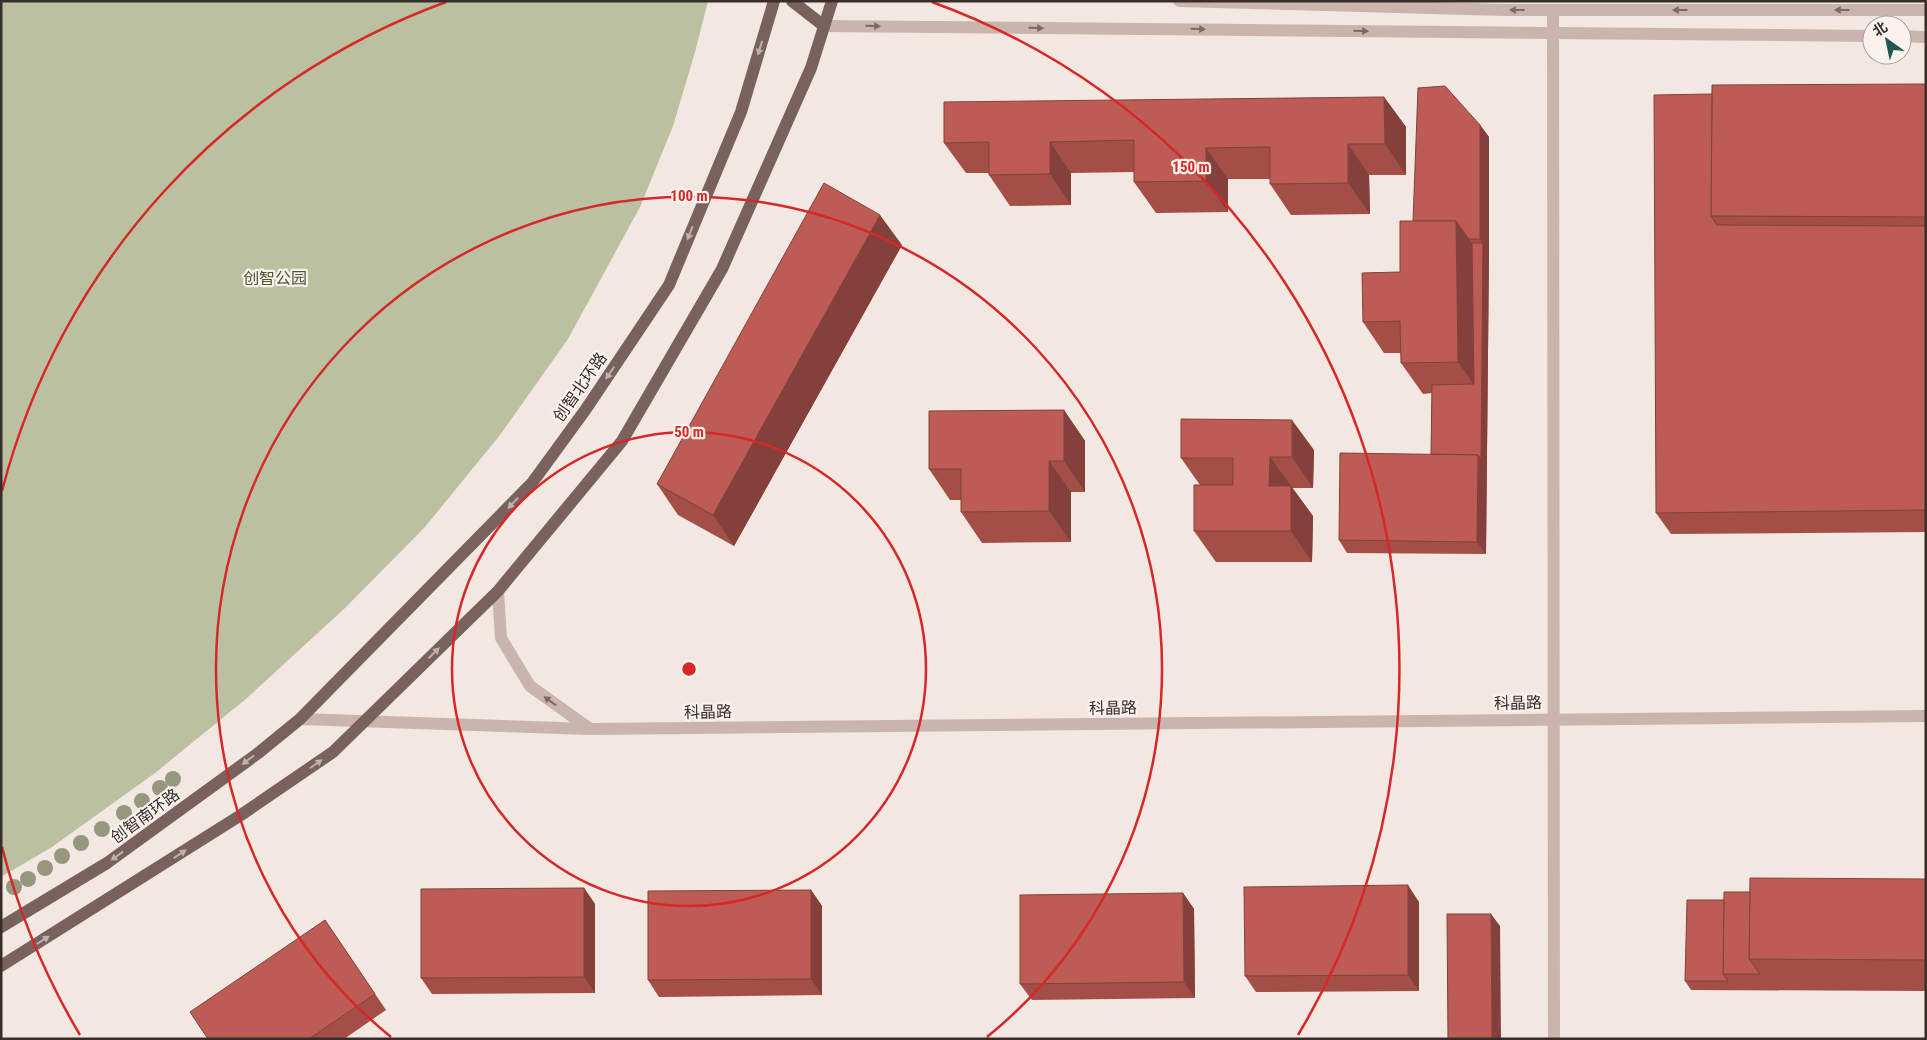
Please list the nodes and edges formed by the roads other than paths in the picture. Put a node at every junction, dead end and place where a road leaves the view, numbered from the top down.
1 (774, 1) edge
2 (792, 1) edge
3 (832, 1) edge
4 (1179, 1) edge
5 (1552, 10) junction
6 (1926, 10) edge
7 (824, 26) junction
8 (1552, 33) junction
9 (1862, 36) edge
10 (1912, 36) edge
11 (1926, 37) edge
12 (498, 591) junction
13 (1926, 716) edge
14 (300, 719) junction
15 (1554, 719) junction
16 (362, 722) junction
17 (590, 729) junction
18 (1, 927) edge
19 (1, 966) edge
20 (1554, 1039) edge

1 -> 14 main road, 创智北环路
2 - 7 main road
3 - 7 main road
5 -> 4 street
6 -> 5 street
5 - 8 street
7 -> 8 street
7 - 12 main road
8 - 9 street
8 - 15 street
10 - 11 street
16 -> 12 main road
17 -> 12 street
13 - 15 street, 科晶路
14 - 16 street, 科晶路
14 -> 18 main road, 创智南环路
15 - 17 street, 科晶路
15 - 20 street
16 - 17 street, 科晶路
19 -> 16 main road

